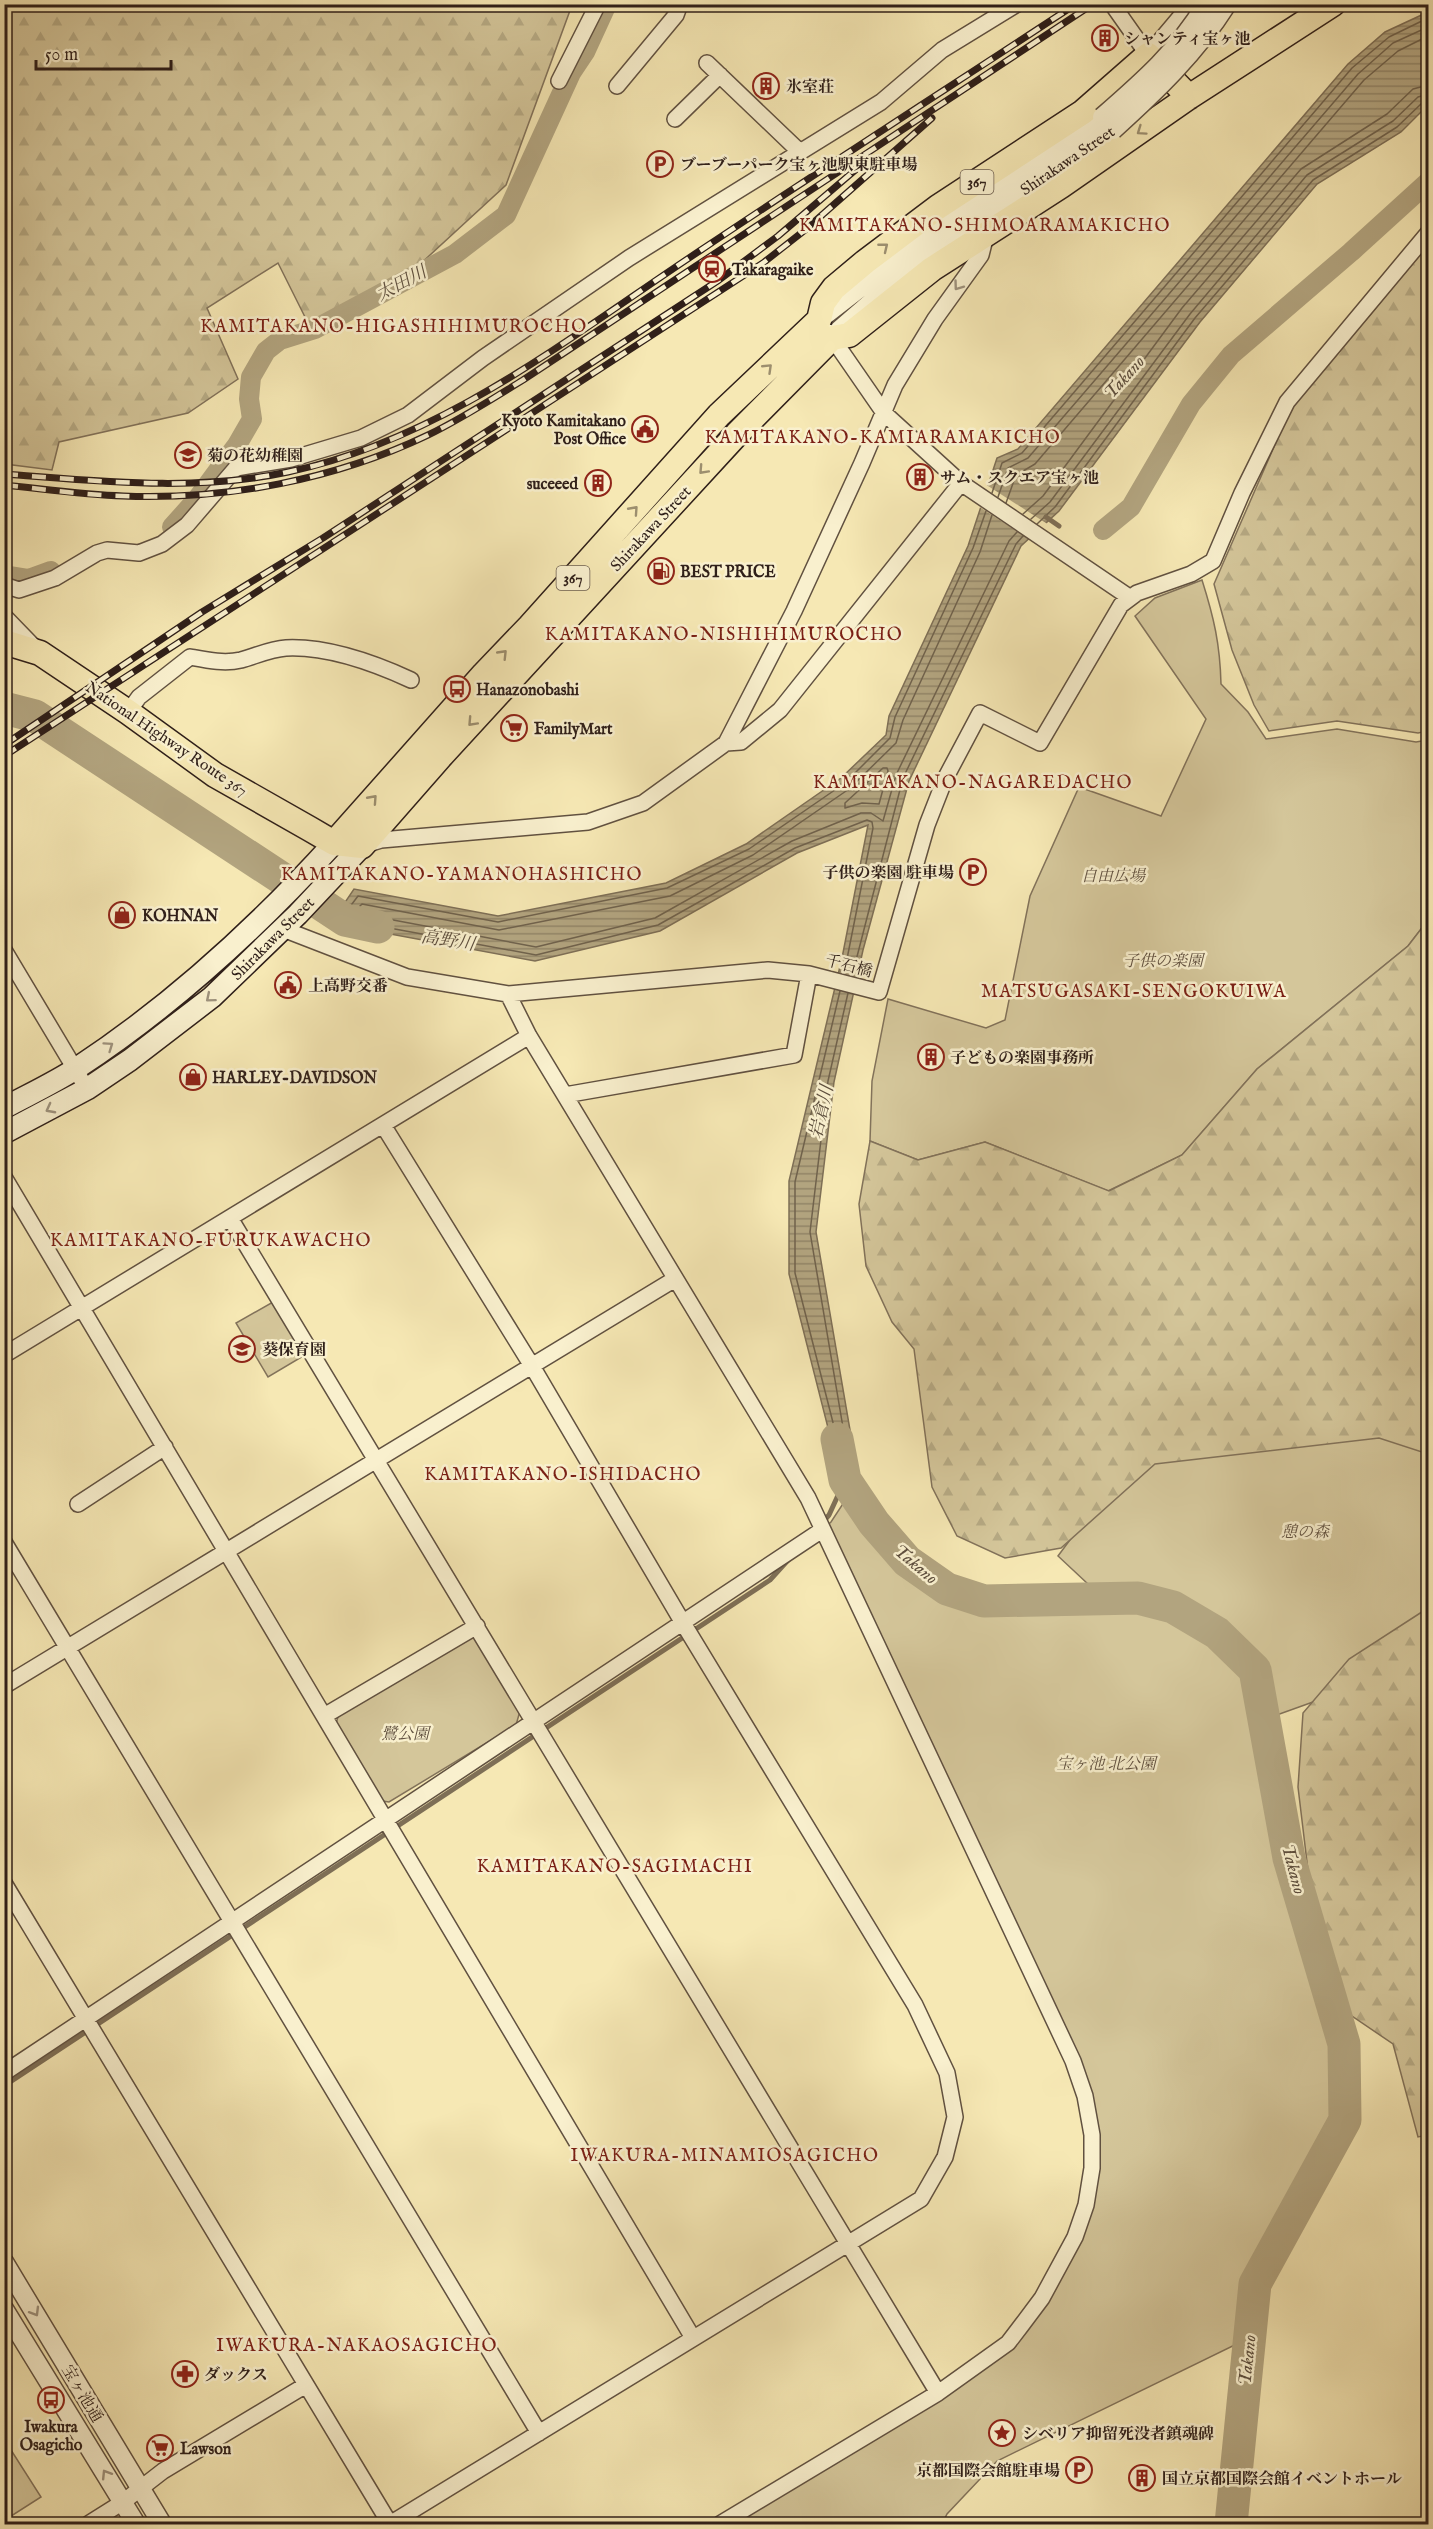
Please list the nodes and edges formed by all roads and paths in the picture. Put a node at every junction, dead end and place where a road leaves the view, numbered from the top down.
1 (598, 4) edge
2 (680, 4) edge
3 (1017, 4) edge
4 (1112, 4) edge
5 (1191, 4) edge
6 (1206, 4) edge
7 (1227, 4) edge
8 (1333, 4) edge
9 (1148, 55) junction
10 (707, 63) dead end
11 (720, 75) junction
12 (559, 81) dead end
13 (617, 86) dead end
14 (1189, 97) junction
15 (675, 119) dead end
16 (1108, 124) junction
17 (800, 152) junction
18 (1428, 232) edge
19 (986, 235) junction
20 (826, 329) junction
21 (884, 413) junction
22 (965, 486) junction
23 (4, 585) edge
24 (1129, 597) junction
25 (4, 616) edge
26 (4, 642) edge
27 (40, 653) junction
28 (411, 680) dead end
29 (128, 712) junction
30 (726, 743) junction
31 (342, 850) junction
32 (283, 929) junction
33 (4, 950) edge
34 (809, 974) junction
35 (508, 994) junction
36 (529, 1036) junction
37 (75, 1069) junction
38 (87, 1089) junction
39 (565, 1095) junction
40 (4, 1108) edge
41 (383, 1125) junction
42 (4, 1133) edge
43 (4, 1177) edge
44 (230, 1218) junction
45 (675, 1279) junction
46 (82, 1308) junction
47 (4, 1355) edge
48 (531, 1366) junction
49 (165, 1447) junction
50 (376, 1460) junction
51 (78, 1504) dead end
52 (822, 1530) junction
53 (4, 1542) edge
54 (226, 1552) junction
55 (683, 1623) junction
56 (477, 1626) junction
57 (68, 1648) junction
58 (4, 1686) edge
59 (324, 1716) junction
60 (534, 1722) junction
61 (386, 1820) junction
62 (4, 1883) edge
63 (232, 1922) junction
64 (86, 2019) junction
65 (4, 2073) edge
66 (848, 2243) junction
67 (4, 2262) edge
68 (4, 2309) edge
69 (693, 2338) junction
70 (306, 2385) junction
71 (938, 2393) junction
72 (539, 2433) junction
73 (140, 2487) junction
74 (123, 2502) junction
75 (88, 2524) edge
76 (136, 2524) edge
77 (162, 2524) edge
78 (720, 2524) edge

1 - 12 street
2 - 13 street
3 - 17 street
4 - 9 street
5 - 9 street
6 - 16 street, Shirakawa Street, bridge
7 - 16 street, Shirakawa Street, bridge
8 - 14 highway, 367
9 - 14 highway
20 -> 9 highway, 367
10 - 11 street
11 - 15 street
11 - 17 street
14 -> 19 highway, 367
16 - 20 street, Shirakawa Street
17 - 23 street
18 - 24 street
19 - 20 highway, 367
19 -> 21 street
20 - 21 street
20 - 31 highway, Shirakawa Street / 367
21 - 22 street
21 - 30 street
22 - 24 street
22 - 30 street
24 - 34 street, 千石橋
25 - 27 street
26 - 27 highway, National Highway Route 367
27 - 29 highway, National Highway Route 367
28 - 29 street
29 - 31 highway, National Highway Route 367
30 - 31 street
31 - 32 main road, Shirakawa Street
37 -> 31 main road, Shirakawa Street
32 - 35 street, 千石橋
32 -> 38 main road, Shirakawa Street
33 - 37 street
34 - 35 street, 千石橋
34 - 39 street
35 - 36 street
36 - 39 street
36 - 41 street
37 - 38 street
37 - 40 main road, Shirakawa Street
38 -> 42 main road, Shirakawa Street
39 - 45 street
41 - 44 street
41 - 48 street
43 - 46 street
44 - 46 street
44 - 50 street
45 - 48 street
45 - 52 street
46 - 47 street
46 - 49 street
48 - 50 street
48 - 55 street
49 - 51 street
49 - 54 street
50 - 54 street
50 - 56 street
52 - 55 street
52 - 71 street
53 - 57 street
54 - 57 street
54 - 59 street
55 - 60 street
55 - 66 street
56 - 59 street
56 - 60 street
57 - 58 street
57 - 63 street
59 - 61 street
60 - 61 street
60 - 66 street
61 - 63 street
61 - 69 street
62 - 64 street
63 - 64 street
63 - 72 street
64 - 65 street
64 - 70 street
66 - 69 street
66 - 71 street
67 -> 73 street, 宝ヶ池通
74 -> 68 street, 宝ヶ池通
69 - 72 street
70 - 72 street
70 - 73 street
71 - 78 street
73 - 74 street
73 - 77 street, 宝ヶ池通
74 - 75 street
74 - 76 street, 宝ヶ池通

